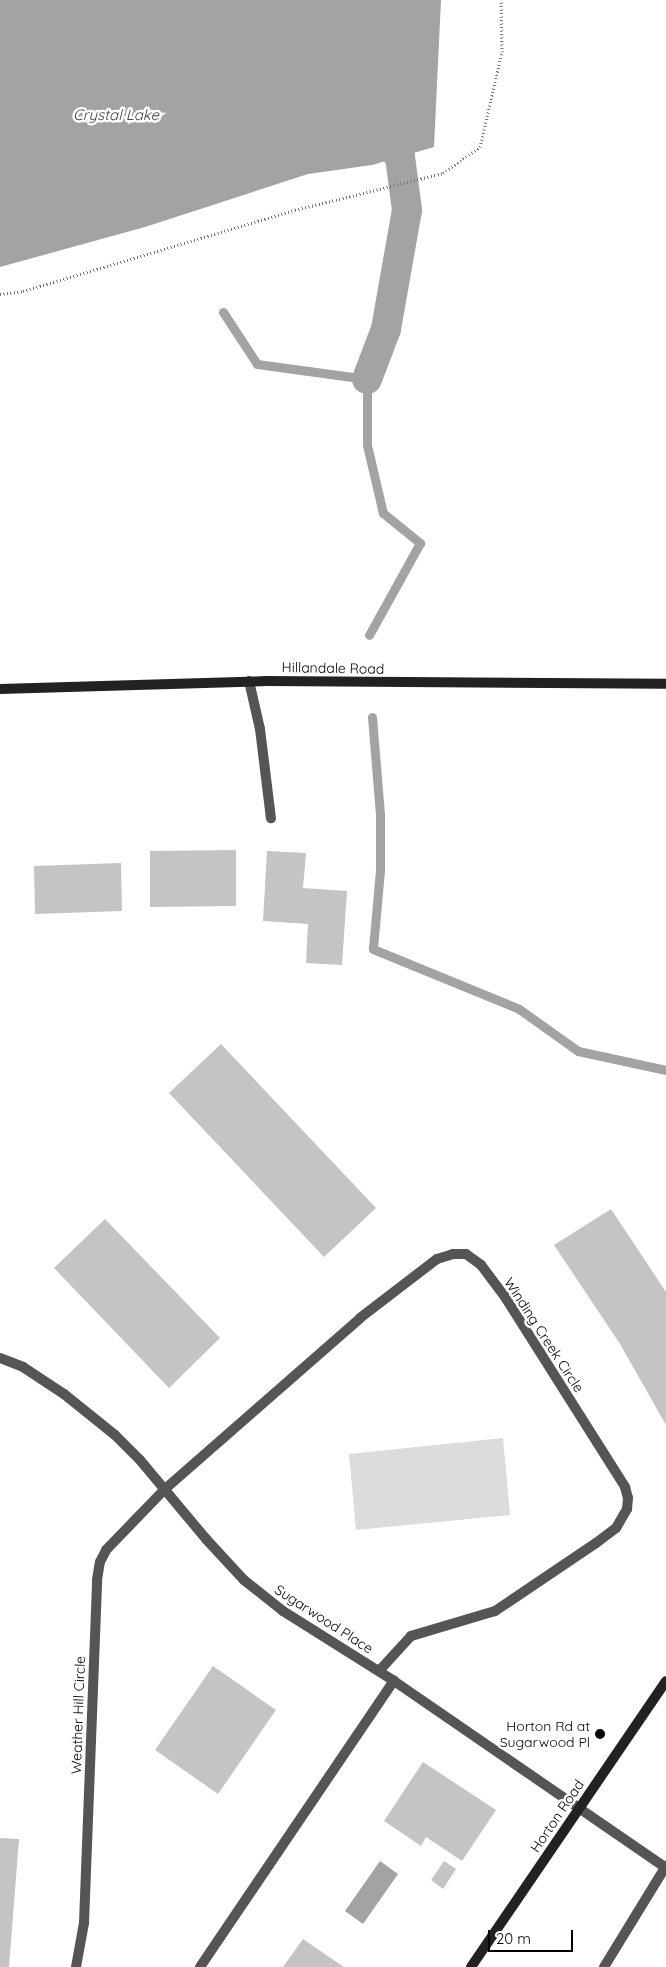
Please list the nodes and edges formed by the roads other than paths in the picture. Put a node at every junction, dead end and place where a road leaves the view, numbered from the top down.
1 (249, 681) junction
2 (666, 684) edge
3 (0, 689) edge
4 (271, 818) dead end
5 (0, 1358) edge
6 (165, 1489) junction
7 (378, 1670) junction
8 (394, 1681) junction
9 (666, 1681) edge
10 (578, 1808) junction
11 (666, 1866) edge
12 (76, 1967) edge
13 (200, 1967) edge
14 (471, 1967) edge
15 (604, 1967) edge

1 - 2 street, Hillandale Road
1 - 3 street, Hillandale Road
1 - 4 street
5 - 6 street, Sugarwood Place
6 - 7 street, Sugarwood Place
6 - 7 street, Winding Creek Circle
6 - 12 street, Weather Hill Circle
7 - 8 street, Sugarwood Place
8 - 10 street, Sugarwood Place
8 - 13 street
9 - 10 street, Horton Road
10 - 11 street, Sugarwood Place
10 - 14 street, Horton Road
11 - 15 street

